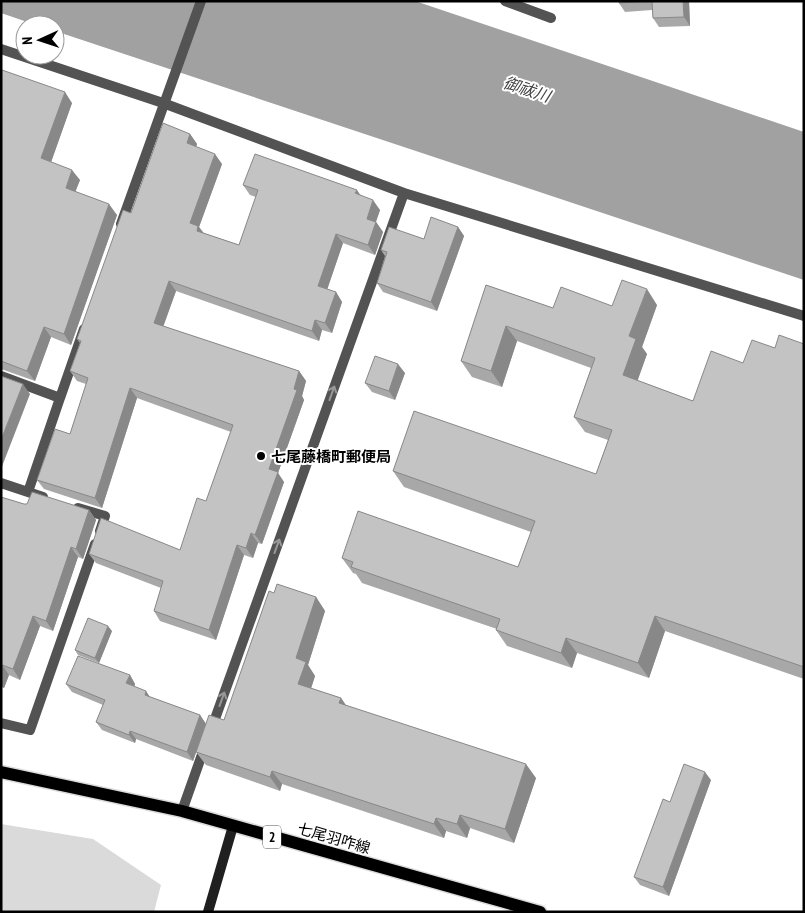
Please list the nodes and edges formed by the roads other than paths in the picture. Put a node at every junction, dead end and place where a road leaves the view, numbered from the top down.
1 (201, 1) edge
2 (505, 1) edge
3 (551, 18) dead end
4 (1, 49) edge
5 (163, 104) junction
6 (404, 193) junction
7 (118, 232) edge
8 (89, 315) edge
9 (804, 316) edge
10 (1, 376) edge
11 (60, 398) junction
12 (1, 483) edge
13 (28, 492) junction
14 (54, 500) edge
15 (71, 505) edge
16 (1, 723) edge
17 (1, 772) edge
18 (182, 811) junction
19 (233, 826) junction
20 (208, 912) edge
21 (540, 912) edge

1 - 5 street
2 - 3 street
4 - 5 street
5 - 6 street
5 - 7 street
6 - 9 street
18 -> 6 street
8 - 11 street
10 - 11 street
11 - 13 street
12 - 13 street
13 - 14 street
15 - 16 street
17 - 18 main road, 七尾羽咋線 / 2
18 - 19 main road, 七尾羽咋線 / 2
19 - 20 street
19 - 21 main road, 七尾羽咋線 / 2

